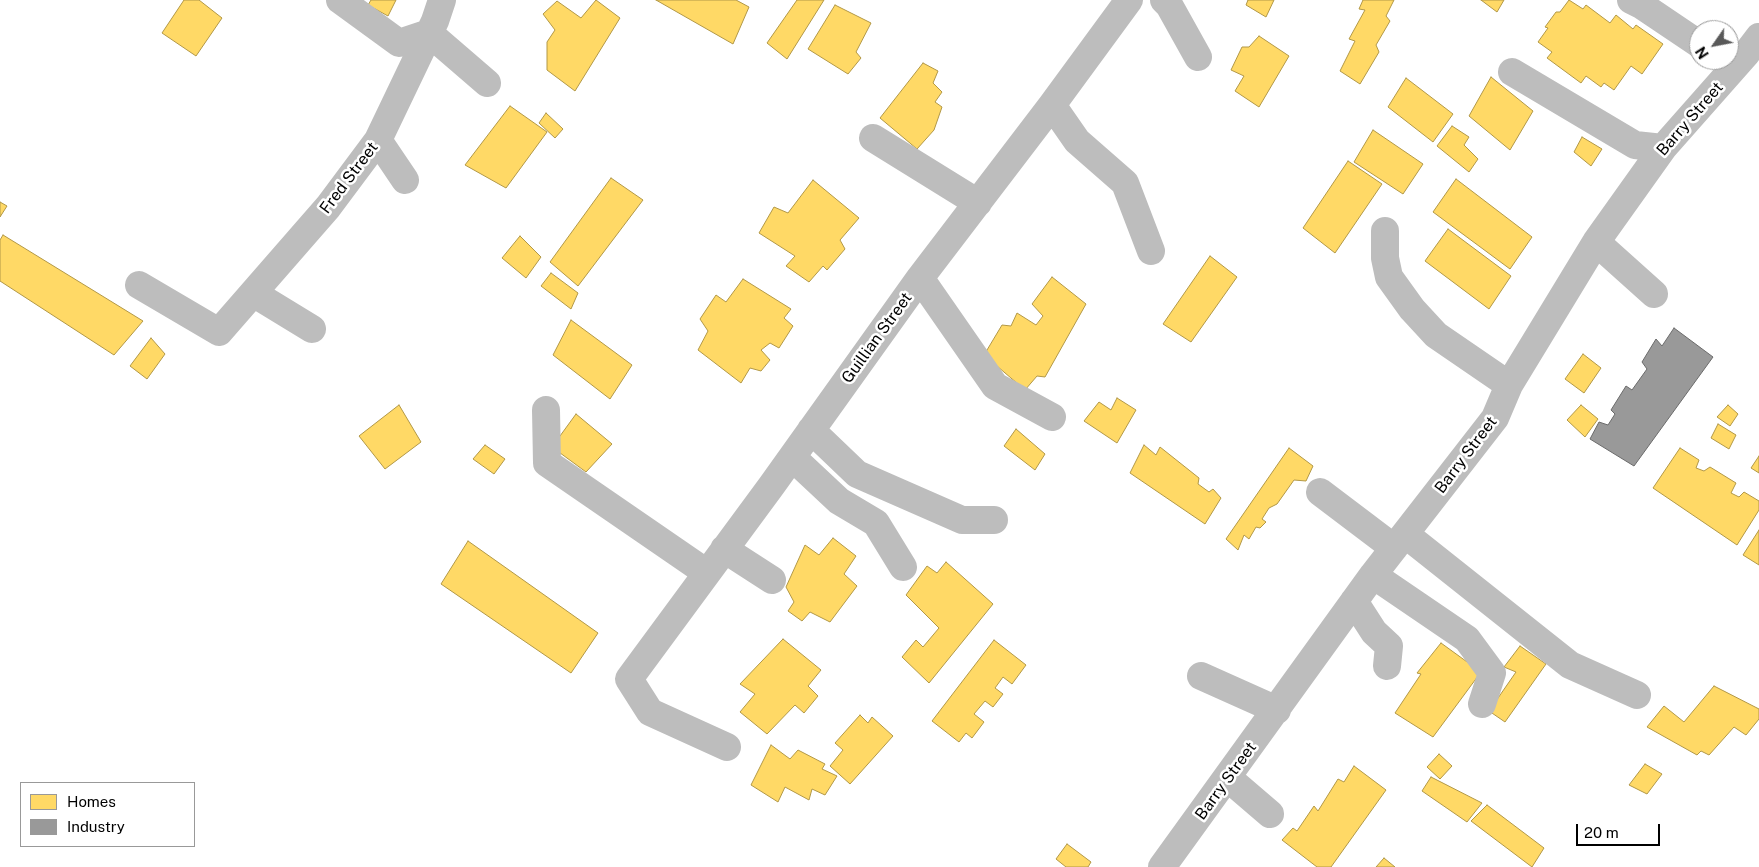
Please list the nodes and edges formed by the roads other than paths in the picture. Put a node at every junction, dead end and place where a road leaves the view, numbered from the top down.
1 (340, 0) edge
2 (442, 0) edge
3 (1129, 0) edge
4 (1164, 0) edge
5 (1631, 0) edge
6 (429, 33) junction
7 (1689, 38) edge
8 (1748, 51) edge
9 (1198, 57) dead end
10 (1512, 72) dead end
11 (487, 83) dead end
12 (1052, 105) junction
13 (873, 138) dead end
14 (378, 140) junction
15 (1663, 148) junction
16 (405, 180) dead end
17 (978, 203) junction
18 (1385, 231) dead end
19 (1596, 242) junction
20 (1151, 250) dead end
21 (920, 278) junction
22 (139, 285) dead end
23 (253, 293) junction
24 (1654, 294) dead end
25 (952, 325) junction
26 (312, 329) dead end
27 (980, 342) dead end
28 (1509, 385) junction
29 (546, 410) dead end
30 (1052, 417) dead end
31 (811, 430) junction
32 (792, 457) junction
33 (1320, 492) dead end
34 (994, 520) dead end
35 (1400, 541) junction
36 (724, 549) junction
37 (903, 567) dead end
38 (707, 572) junction
39 (1373, 575) junction
40 (772, 580) dead end
41 (1354, 601) junction
42 (1387, 666) dead end
43 (1201, 676) dead end
44 (1638, 695) dead end
45 (1482, 704) dead end
46 (1277, 710) junction
47 (727, 747) dead end
48 (1228, 778) junction
49 (1270, 814) dead end
50 (1162, 867) edge

1 - 6 street
2 - 6 street, Fred Street
3 - 12 street, Guillian Street
4 - 9 street
5 - 7 street
6 - 11 street
6 - 14 street, Fred Street
8 - 15 street, Barry Street
10 - 15 street
12 - 17 street, Guillian Street
12 - 20 street
13 - 17 street
14 - 16 street
14 - 23 street, Fred Street
15 - 19 street, Barry Street
17 - 21 street, Guillian Street
18 - 28 street
19 - 24 street
19 - 28 street, Barry Street
21 - 25 street
21 - 31 street, Guillian Street
22 - 23 street, Fred Street
23 - 26 street
25 - 27 street
25 - 30 street
28 - 35 street, Barry Street
29 - 38 street
31 - 32 street, Guillian Street
31 - 34 street
32 - 36 street, Guillian Street
32 - 37 street
33 - 35 street
35 - 39 street, Barry Street
35 - 44 street
36 - 38 street, Guillian Street
36 - 40 street
38 - 47 street, Guillian Street
39 - 41 street, Barry Street
39 - 45 street
41 - 42 street
41 - 46 street, Barry Street
43 - 46 street
46 - 48 street, Barry Street
48 - 49 street
48 - 50 street, Barry Street

